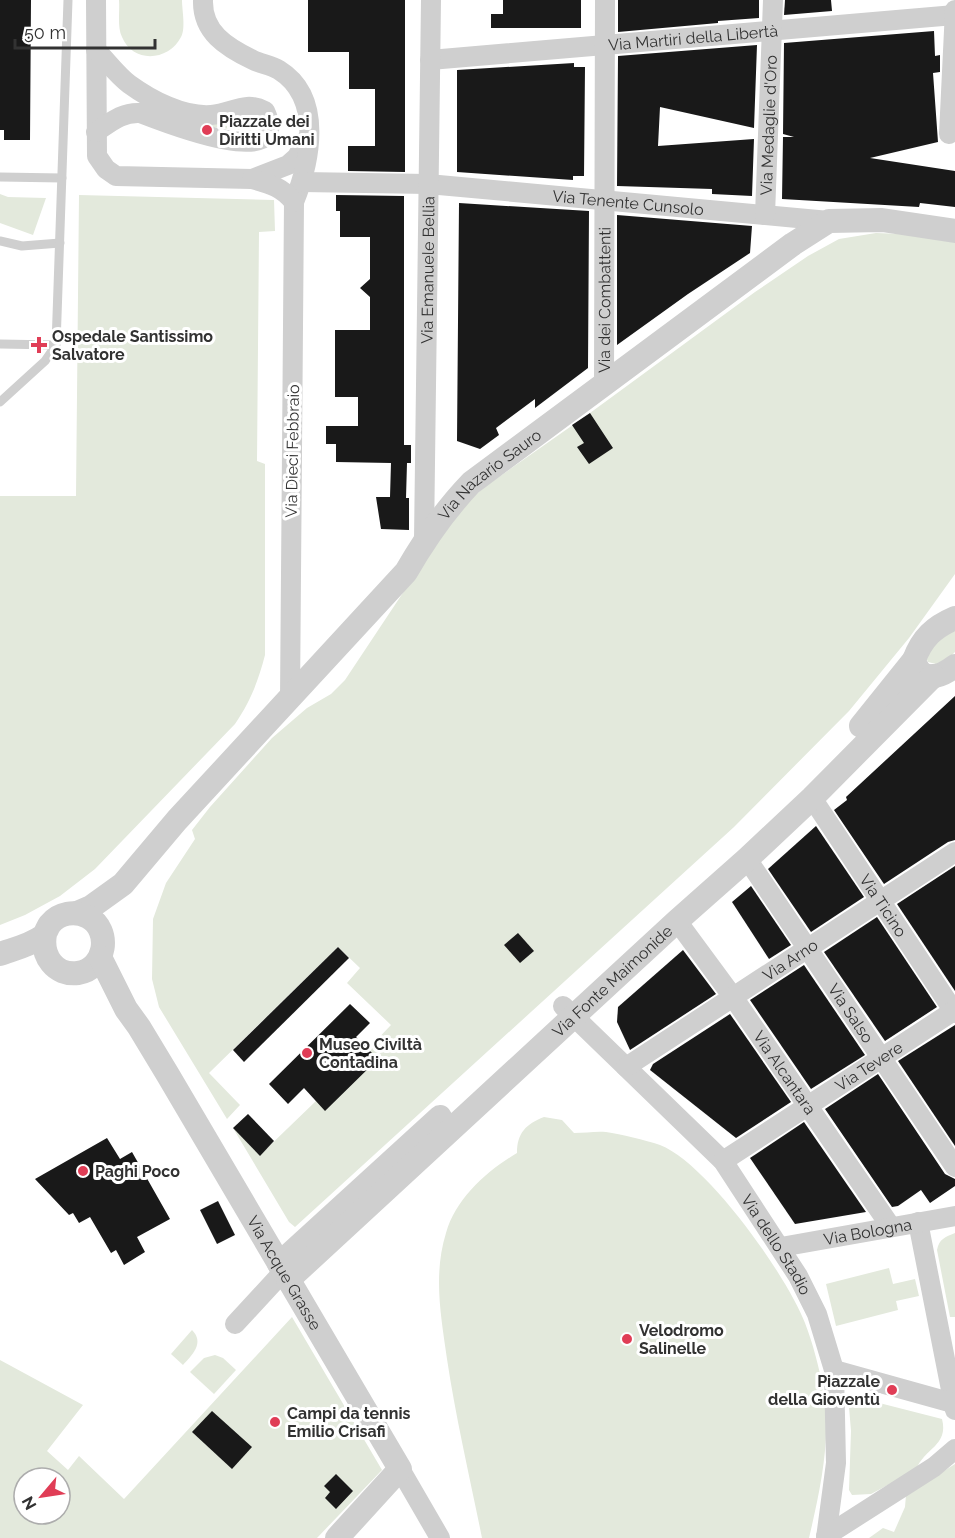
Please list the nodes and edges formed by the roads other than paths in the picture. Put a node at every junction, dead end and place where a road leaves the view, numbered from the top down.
1 (68, 0) edge
2 (96, 0) edge
3 (203, 0) edge
4 (431, 0) edge
5 (605, 0) edge
6 (773, 0) edge
7 (955, 9) edge
8 (955, 15) edge
9 (772, 30) junction
10 (605, 45) junction
11 (96, 50) junction
12 (430, 60) junction
13 (96, 132) junction
14 (310, 134) junction
15 (949, 134) dead end
16 (0, 177) edge
17 (62, 178) junction
18 (252, 179) junction
19 (302, 182) junction
20 (428, 184) junction
21 (605, 200) junction
22 (294, 202) junction
23 (765, 215) junction
24 (829, 221) junction
25 (955, 231) edge
26 (0, 241) edge
27 (60, 243) junction
28 (0, 344) edge
29 (56, 345) junction
30 (604, 384) junction
31 (0, 402) edge
32 (424, 540) junction
33 (955, 602) edge
34 (946, 622) edge
35 (914, 660) junction
36 (955, 666) edge
37 (933, 676) junction
38 (290, 699) junction
39 (812, 798) junction
40 (955, 852) edge
41 (747, 859) junction
42 (123, 884) junction
43 (881, 901) junction
44 (77, 913) junction
45 (677, 921) junction
46 (45, 934) junction
47 (101, 946) junction
48 (808, 948) junction
49 (0, 954) edge
50 (0, 962) edge
51 (62, 970) junction
52 (733, 997) junction
53 (126, 1009) junction
54 (568, 1011) junction
55 (955, 1011) edge
56 (882, 1058) junction
57 (626, 1068) junction
58 (808, 1106) junction
59 (723, 1161) junction
60 (955, 1167) edge
61 (955, 1216) edge
62 (918, 1222) junction
63 (891, 1227) junction
64 (781, 1247) junction
65 (283, 1272) junction
66 (235, 1324) dead end
67 (834, 1370) junction
68 (951, 1376) edge
69 (954, 1407) edge
70 (955, 1449) edge
71 (400, 1469) junction
72 (826, 1537) edge
73 (338, 1538) edge
74 (440, 1538) edge

1 - 17 lane
2 - 11 street
3 - 14 street
4 - 12 street, Via Emanuele Bellia
5 - 10 street, Via dei Combattenti
6 - 9 street, Via Medaglie d'Oro
7 - 8 street
8 - 9 street, Via Martiri della Libertà
8 - 15 street
9 - 10 street, Via Martiri della Libertà
9 - 23 street, Via Medaglie d'Oro
10 - 12 street, Via Martiri della Libertà
10 - 21 street, Via dei Combattenti
11 - 13 street
11 - 13 street
12 - 20 street, Via Emanuele Bellia
13 - 18 street
14 - 18 street
14 - 19 street
16 - 17 lane
17 - 27 lane
18 - 22 street
19 - 20 street, Via Tenente Cunsolo
19 - 22 street
20 - 21 street, Via Tenente Cunsolo
20 - 32 street, Via Emanuele Bellia
21 - 23 street, Via Tenente Cunsolo
21 - 30 street, Via dei Combattenti
22 - 38 street, Via Dieci Febbraio
23 - 24 street, Via Tenente Cunsolo
24 - 25 street
24 - 30 street, Via Nazario Sauro
26 - 27 lane
27 - 29 lane
28 - 29 lane
29 - 31 lane
30 - 32 street, Via Nazario Sauro
32 - 38 street, Via Nazario Sauro
33 - 34 street
34 - 35 street, Via Fonte Maimonide
35 - 37 street
35 - 54 street, Via Fonte Maimonide
36 - 37 street
37 - 39 street, Via Fonte Maimonide
38 - 42 street, Via Nazario Sauro
39 - 41 street, Via Fonte Maimonide
39 - 43 street, Via Ticino
40 - 43 street, Via Arno
41 - 45 street, Via Fonte Maimonide
41 - 48 street, Via Salso
42 - 44 street
42 - 47 street
43 - 48 street, Via Arno
43 - 55 street, Via Ticino
44 - 46 street
44 - 47 street
45 - 52 street, Via Alcantara
45 - 54 street, Via Fonte Maimonide
46 - 49 street
46 - 51 street
47 - 51 street
47 - 53 street
48 - 52 street, Via Arno
48 - 56 street, Via Salso
50 - 51 street
51 - 53 street
52 - 57 street, Via Arno
52 - 58 street, Via Alcantara
53 - 65 street, Via Acque Grasse
54 - 57 street, Via dello Stadio
54 - 65 street, Via Fonte Maimonide
55 - 56 street, Via Tevere
56 - 58 street, Via Tevere
56 - 60 street, Via Salso
57 - 59 street, Via dello Stadio
58 - 59 street, Via Tevere
58 - 63 street, Via Alcantara
59 - 64 street, Via dello Stadio
61 - 62 street, Via Bologna
62 - 63 street, Via Bologna
62 - 68 street
63 - 64 street, Via Bologna
64 - 67 street, Via dello Stadio
65 - 66 street, Via Fonte Maimonide
65 - 71 street, Via Acque Grasse
67 - 69 street
67 - 72 street, Via dello Stadio
68 - 69 street
70 - 72 street
71 - 73 street
71 - 74 street, Via Acque Grasse

